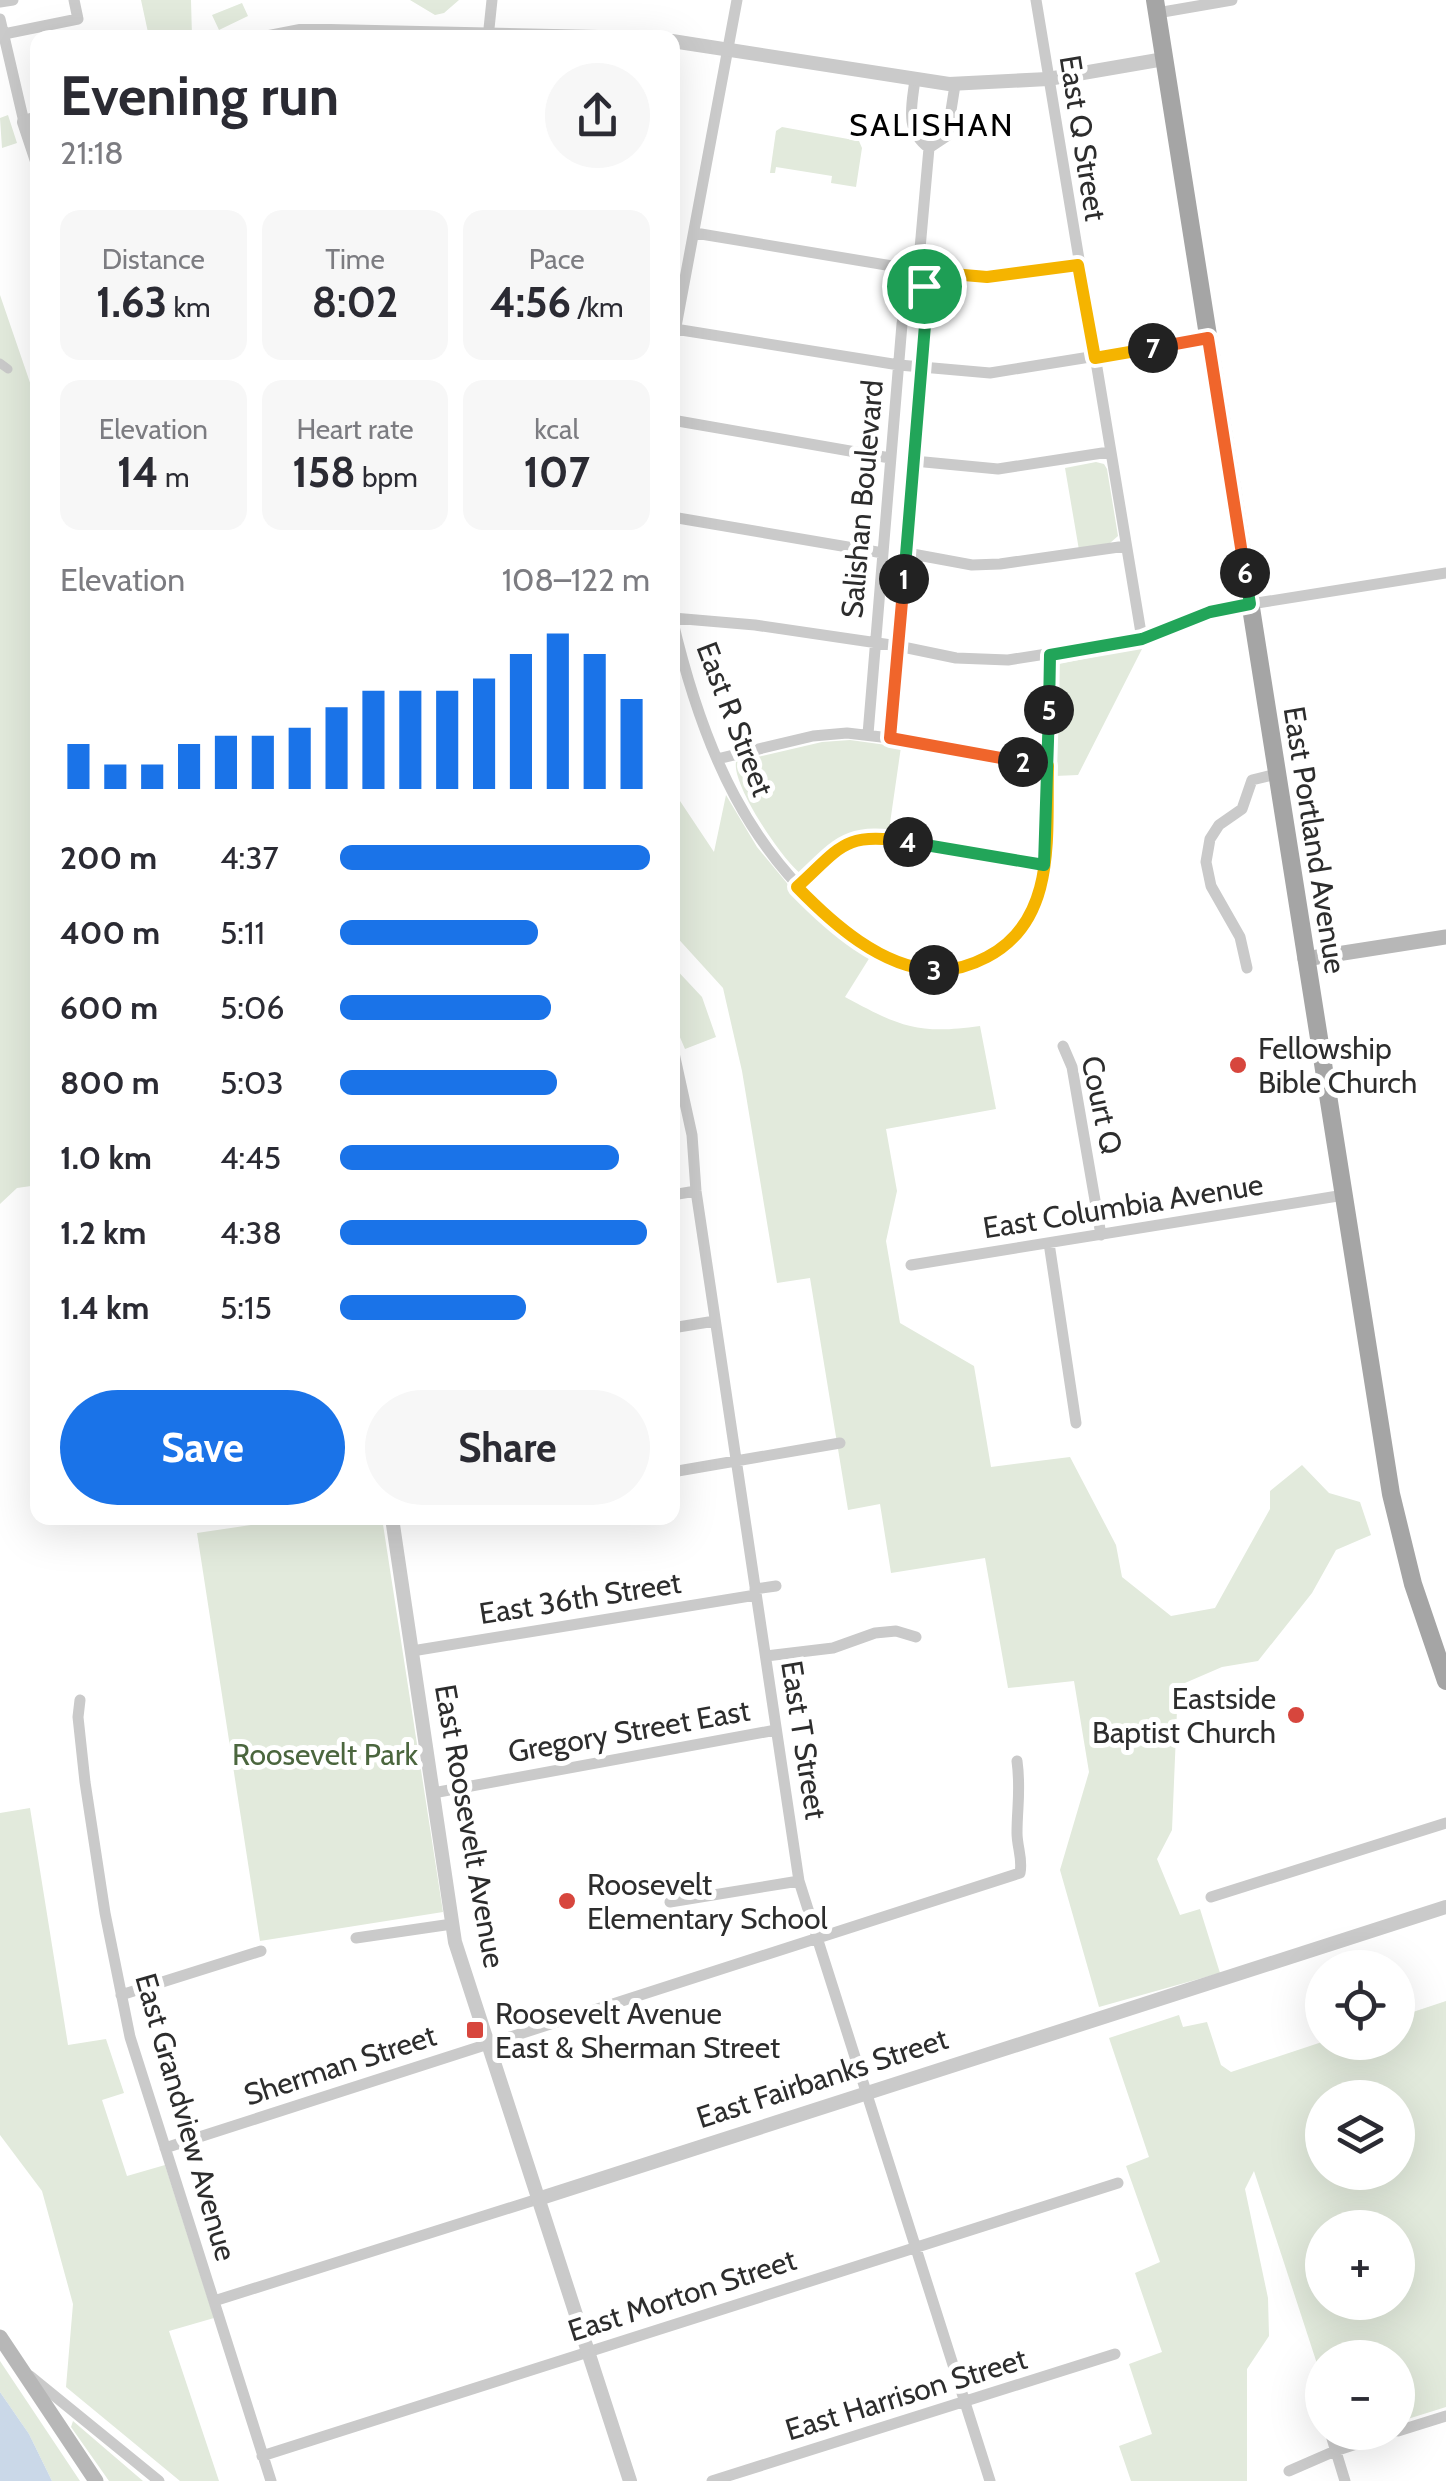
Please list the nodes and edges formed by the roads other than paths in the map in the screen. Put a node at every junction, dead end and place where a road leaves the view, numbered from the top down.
1 (13, 0) edge
2 (74, 0) edge
3 (492, 0) edge
4 (736, 0) edge
5 (1036, 0) edge
6 (1232, 0) edge
7 (0, 2) edge
8 (1156, 6) edge
9 (0, 19) edge
10 (489, 30) edge
11 (4, 34) junction
12 (680, 42) edge
13 (728, 50) junction
14 (1164, 59) junction
15 (914, 79) junction
16 (1048, 79) junction
17 (955, 85) junction
18 (30, 117) edge
19 (929, 148) junction
20 (695, 232) junction
21 (1078, 265) junction
22 (918, 271) junction
23 (680, 305) edge
24 (680, 330) edge
25 (1208, 338) junction
26 (1095, 358) junction
27 (899, 364) junction
28 (922, 368) junction
29 (680, 421) edge
30 (1109, 452) junction
31 (890, 458) junction
32 (914, 461) junction
33 (680, 519) edge
34 (1126, 546) junction
35 (907, 553) junction
36 (882, 554) junction
37 (1446, 573) edge
38 (1250, 604) junction
39 (680, 619) edge
40 (1142, 639) junction
41 (876, 643) junction
42 (898, 646) junction
43 (680, 651) edge
44 (1050, 655) junction
45 (868, 734) junction
46 (890, 738) junction
47 (717, 759) junction
48 (1048, 766) junction
49 (1277, 774) junction
50 (1044, 865) junction
51 (797, 887) junction
52 (1446, 937) edge
53 (1305, 959) junction
54 (1246, 968) dead end
55 (1063, 1046) dead end
56 (680, 1083) edge
57 (696, 1191) junction
58 (680, 1194) edge
59 (1344, 1195) junction
60 (1101, 1235) junction
61 (1049, 1243) junction
62 (911, 1265) dead end
63 (715, 1321) junction
64 (680, 1327) edge
65 (1076, 1422) dead end
66 (840, 1443) dead end
67 (736, 1462) junction
68 (680, 1471) edge
69 (393, 1525) edge
70 (776, 1586) dead end
71 (756, 1592) junction
72 (916, 1637) dead end
73 (412, 1652) junction
74 (766, 1656) junction
75 (1446, 1682) edge
76 (80, 1700) dead end
77 (776, 1730) junction
78 (1018, 1761) dead end
79 (433, 1793) junction
80 (1446, 1823) edge
81 (799, 1881) junction
82 (1211, 1896) dead end
83 (670, 1902) dead end
84 (1446, 1907) edge
85 (452, 1924) junction
86 (356, 1938) dead end
87 (817, 1939) junction
88 (261, 1951) dead end
89 (121, 1996) junction
90 (488, 2044) junction
91 (868, 2092) junction
92 (165, 2148) junction
93 (1118, 2183) dead end
94 (538, 2199) junction
95 (914, 2248) junction
96 (214, 2301) junction
97 (0, 2337) edge
98 (586, 2352) junction
99 (1116, 2354) dead end
100 (21, 2368) junction
101 (964, 2402) junction
102 (1446, 2416) edge
103 (1415, 2426) edge
104 (1338, 2450) edge
105 (1335, 2451) junction
106 (262, 2456) junction
107 (1289, 2471) dead end
108 (96, 2481) edge
109 (159, 2481) edge
110 (271, 2481) edge
111 (630, 2481) edge
112 (712, 2481) edge
113 (990, 2481) edge
114 (1345, 2481) edge

1 - 7 street
2 - 11 street
3 - 10 street
4 - 13 street
5 - 16 street, East Q Street
6 - 8 street
8 - 14 main road, East Portland Avenue
9 - 11 street
11 - 18 street
12 - 13 street
13 - 15 street
13 - 20 street
14 - 16 street
14 - 25 main road, East Portland Avenue
15 - 17 street
15 - 19 street, Salishan Boulevard
16 - 17 street
16 - 21 street, East Q Street
17 - 19 street, Salishan Boulevard
19 - 22 street, Salishan Boulevard
20 - 22 street
20 - 23 street
21 - 22 street
21 - 26 street, East Q Street
22 - 27 street, Salishan Boulevard
22 - 28 street, Salishan Boulevard
24 - 27 street
25 - 26 street
25 - 38 main road, East Portland Avenue
26 - 28 street
26 - 30 street, East Q Street
27 - 28 street
27 - 31 street, Salishan Boulevard
28 - 32 street, Salishan Boulevard
29 - 31 street
30 - 32 street
30 - 34 street, East Q Street
31 - 36 street, Salishan Boulevard
32 - 35 street, Salishan Boulevard
33 - 36 street
34 - 35 street
34 - 40 street, East Q Street
35 - 42 street, Salishan Boulevard
36 - 41 street, Salishan Boulevard
37 - 38 street
38 - 40 street
38 - 49 main road, East Portland Avenue
39 - 41 street
40 - 44 street
41 - 42 street
41 - 45 street, Salishan Boulevard
42 - 44 street
42 - 46 street, Salishan Boulevard
43 - 47 street, East R Street
44 - 48 street
45 - 46 street
45 - 47 street
46 - 48 street
47 - 51 street, East R Street
48 - 50 street
49 - 53 main road, East Portland Avenue
49 - 54 street
50 - 51 street
50 - 51 street, East R Street
52 - 53 main road
53 - 59 main road, East Portland Avenue
55 - 60 street, Court Q
56 - 57 street, East T Street
57 - 58 street
57 - 63 street, East T Street
59 - 60 street, East Columbia Avenue
59 - 75 main road, East Portland Avenue
60 - 61 street, East Columbia Avenue
61 - 62 street, East Columbia Avenue
61 - 65 street
63 - 64 street
63 - 67 street, East T Street
66 - 67 street
67 - 68 street
67 - 71 street, East T Street
69 - 73 street, East Roosevelt Avenue
70 - 71 street, East 36th Street
71 - 73 street, East 36th Street
71 - 74 street, East T Street
72 - 74 street
73 - 79 street, East Roosevelt Avenue
74 - 77 street, East T Street
76 - 89 street, East Grandview Avenue
77 - 79 street, Gregory Street East
77 - 81 street, East T Street
78 - 87 street, Sherman Street
79 - 85 street, East Roosevelt Avenue
80 - 82 street
81 - 83 street
81 - 87 street, East T Street
84 - 91 street, East Fairbanks Street
85 - 86 street
85 - 90 street, East Roosevelt Avenue
87 - 90 street, Sherman Street
87 - 91 street, East T Street
88 - 89 street
89 - 92 street, East Grandview Avenue
90 - 92 street, Sherman Street
90 - 94 street, East Roosevelt Avenue
91 - 94 street, East Fairbanks Street
91 - 95 street, East T Street
92 - 96 street, East Grandview Avenue
93 - 95 street, East Morton Street
94 - 96 street, East Fairbanks Street
94 - 98 street, East Roosevelt Avenue
95 - 98 street, East Morton Street
95 - 101 street, East T Street
96 - 106 street, East Grandview Avenue
97 - 100 main road
98 - 106 street, East Morton Street
98 - 111 street, East Roosevelt Avenue
99 - 101 street, East Harrison Street
100 - 108 main road
100 - 109 street
101 - 112 street, East Harrison Street
101 - 113 street, East T Street
102 - 103 street
104 - 105 street
105 - 107 street
105 - 114 street
106 - 110 street, East Grandview Avenue

